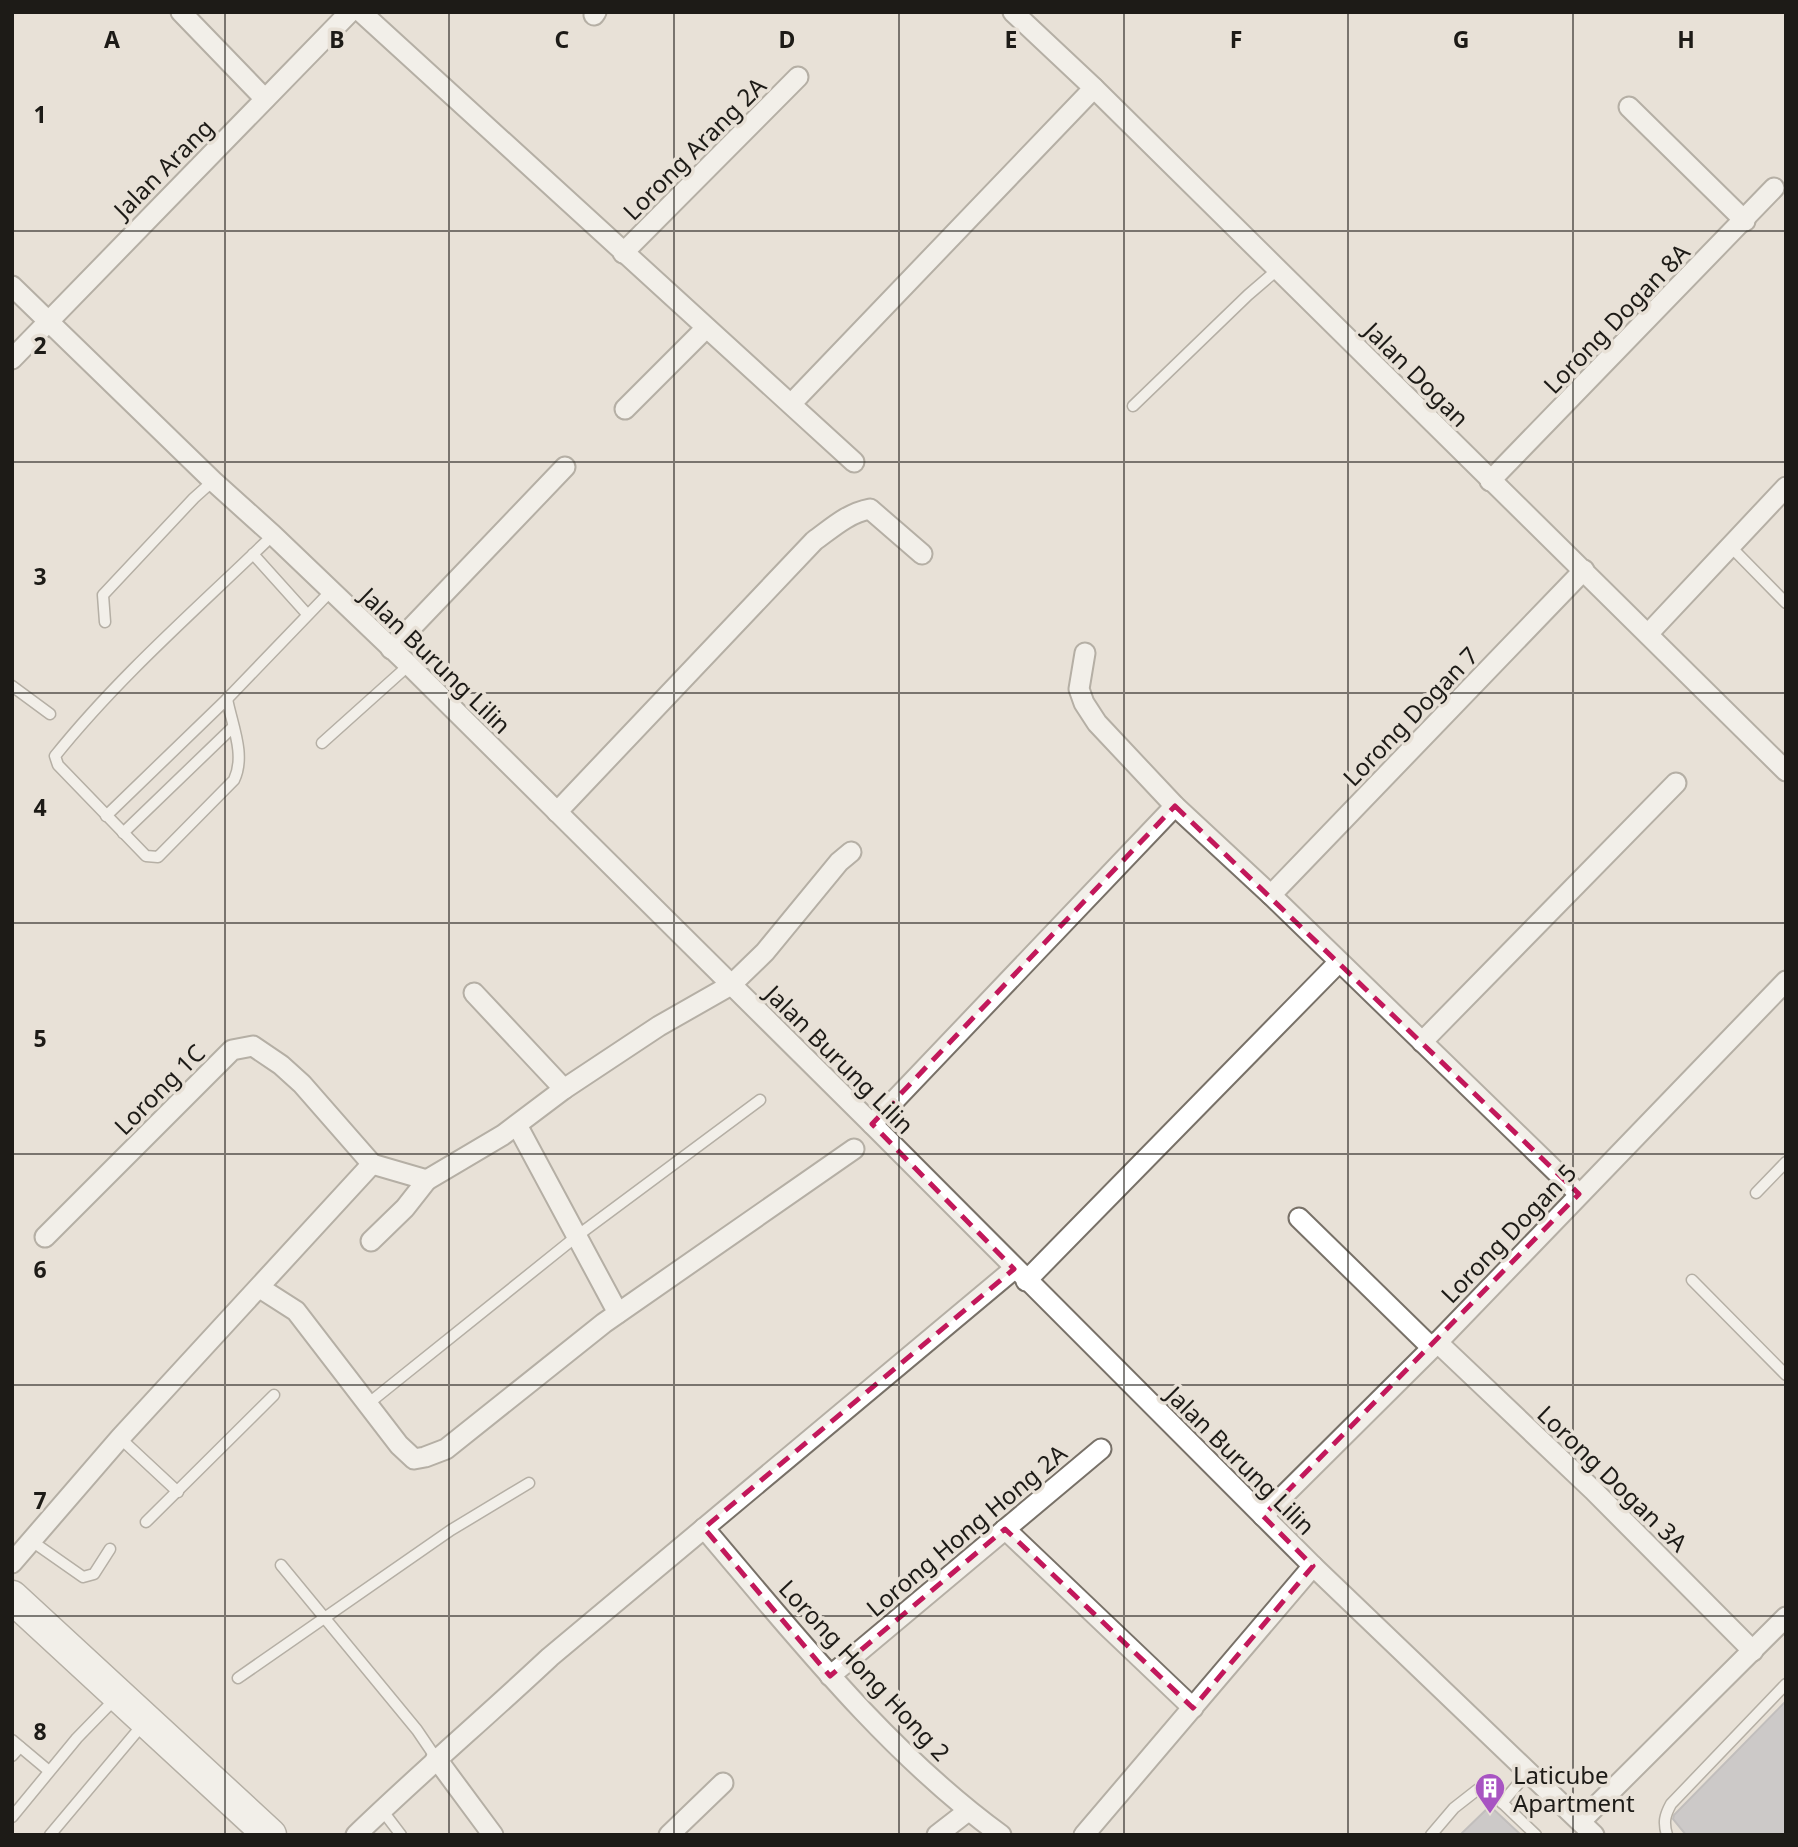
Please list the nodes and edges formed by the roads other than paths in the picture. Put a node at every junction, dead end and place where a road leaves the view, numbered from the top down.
1 (181, 12) edge
2 (350, 12) edge
3 (361, 12) edge
4 (1022, 16) edge
5 (799, 77) dead end
6 (1094, 88) junction
7 (265, 99) junction
8 (1629, 107) dead end
9 (1774, 188) dead end
10 (1745, 220) junction
11 (623, 253) junction
12 (1277, 270) junction
13 (12, 286) edge
14 (48, 321) junction
15 (705, 328) junction
16 (12, 359) edge
17 (791, 404) junction
18 (1133, 407) dead end
19 (625, 409) dead end
20 (854, 462) dead end
21 (565, 467) dead end
22 (213, 481) junction
23 (1490, 481) junction
24 (1786, 487) edge
25 (273, 534) junction
26 (1730, 546) junction
27 (253, 554) junction
28 (922, 554) dead end
29 (1584, 570) junction
30 (330, 592) junction
31 (1786, 603) edge
32 (307, 614) junction
33 (106, 622) dead end
34 (1648, 634) junction
35 (391, 649) junction
36 (1085, 653) dead end
37 (409, 665) junction
38 (12, 686) edge
39 (227, 699) junction
40 (50, 714) dead end
41 (233, 727) junction
42 (322, 743) dead end
43 (1786, 771) edge
44 (1676, 783) dead end
45 (1175, 806) junction
46 (556, 812) junction
47 (106, 816) junction
48 (123, 833) junction
49 (851, 852) dead end
50 (1271, 895) junction
51 (1338, 963) junction
52 (1786, 981) edge
53 (731, 985) junction
54 (474, 993) dead end
55 (1422, 1042) junction
56 (564, 1089) junction
57 (760, 1100) dead end
58 (872, 1124) junction
59 (517, 1125) junction
60 (854, 1149) dead end
61 (1786, 1162) edge
62 (372, 1164) junction
63 (427, 1180) junction
64 (1756, 1193) dead end
65 (1579, 1194) junction
66 (1299, 1218) dead end
67 (577, 1236) junction
68 (45, 1237) dead end
69 (371, 1241) dead end
70 (1020, 1275) junction
71 (1692, 1280) dead end
72 (260, 1288) junction
73 (618, 1314) junction
74 (1434, 1345) junction
75 (1786, 1375) edge
76 (274, 1395) dead end
77 (369, 1404) junction
78 (120, 1438) junction
79 (1101, 1449) dead end
80 (529, 1483) dead end
81 (178, 1492) junction
82 (1263, 1516) junction
83 (146, 1522) dead end
84 (704, 1528) junction
85 (1005, 1529) junction
86 (33, 1542) junction
87 (110, 1549) dead end
88 (12, 1563) edge
89 (281, 1565) dead end
90 (1313, 1566) junction
91 (12, 1597) edge
92 (323, 1617) junction
93 (1786, 1617) edge
94 (1754, 1651) junction
95 (830, 1676) junction
96 (238, 1678) dead end
97 (1786, 1684) edge
98 (119, 1696) junction
99 (1193, 1708) junction
100 (146, 1721) junction
101 (16, 1744) edge
102 (12, 1756) edge
103 (436, 1758) junction
104 (49, 1771) junction
105 (1529, 1771) junction
106 (723, 1783) dead end
107 (1502, 1802) junction
108 (382, 1810) junction
109 (968, 1811) junction
110 (12, 1817) edge
111 (1588, 1828) edge
112 (50, 1835) edge
113 (270, 1835) edge
114 (356, 1835) edge
115 (401, 1835) edge
116 (493, 1835) edge
117 (669, 1835) edge
118 (937, 1835) edge
119 (1001, 1835) edge
120 (1084, 1835) edge
121 (1431, 1835) edge
122 (1536, 1835) edge
123 (1667, 1835) edge

1 - 7 street
2 - 7 street, Jalan Arang
3 - 11 street
4 - 6 street, Jalan Dogan
5 - 11 street, Lorong Arang 2A
6 - 12 street, Jalan Dogan
6 - 17 street
7 - 14 street, Jalan Arang
8 - 10 street
9 - 10 street, Lorong Dogan 8A
10 - 23 street, Lorong Dogan 8A
11 - 15 street
12 - 18 lane
12 - 23 street, Jalan Dogan
13 - 14 street, Jalan Burung Lilin
14 - 16 street, Jalan Arang
14 - 22 street, Jalan Burung Lilin
15 - 17 street
15 - 19 street
17 - 20 street
21 - 35 street
22 - 25 street, Jalan Burung Lilin
22 - 33 lane
23 - 29 street, Jalan Dogan
24 - 26 street
25 - 27 lane
25 - 30 street, Jalan Burung Lilin
26 - 31 lane
26 - 34 street
27 - 32 lane
27 - 47 lane
28 - 46 street
29 - 34 street, Jalan Dogan
29 - 50 street, Lorong Dogan 7
30 - 32 lane
30 - 35 street, Jalan Burung Lilin
32 - 39 lane
34 - 43 street, Jalan Dogan
35 - 37 street, Jalan Burung Lilin
36 - 45 street
37 - 42 lane
37 - 46 street, Jalan Burung Lilin
38 - 40 lane
39 - 41 lane
39 - 47 lane
41 - 48 lane
41 - 48 lane
44 - 55 street
45 - 50 street
45 - 58 street
46 - 53 street, Jalan Burung Lilin
47 - 48 lane
49 - 53 street
50 - 51 street
51 - 55 street
51 - 70 street
52 - 65 street, Lorong Dogan 5
53 - 56 street
53 - 58 street, Jalan Burung Lilin
54 - 56 street
55 - 65 street
56 - 59 street
57 - 67 lane
58 - 70 street, Jalan Burung Lilin
59 - 63 street
59 - 67 street
60 - 73 street
61 - 64 lane
62 - 63 street
62 - 68 street, Lorong 1C
62 - 72 street
63 - 69 street
65 - 74 street, Lorong Dogan 5
66 - 74 street, Lorong Dogan 3A
67 - 73 street
67 - 77 lane
70 - 82 street, Jalan Burung Lilin
70 - 84 street
71 - 75 lane
72 - 77 street
72 - 78 street
73 - 77 street
74 - 82 street, Lorong Dogan 5
74 - 94 street, Lorong Dogan 3A
76 - 81 lane
78 - 81 lane
78 - 86 street
79 - 85 street, Lorong Hong Hong 2A
80 - 92 lane
81 - 83 lane
82 - 90 street, Jalan Burung Lilin
84 - 95 street, Lorong Hong Hong 2
84 - 103 street
85 - 95 street, Lorong Hong Hong 2A
85 - 99 street
86 - 87 lane
86 - 88 street
89 - 92 lane
90 - 99 street
90 - 105 street, Jalan Burung Lilin
91 - 98 highway
92 - 96 lane
92 - 103 lane
93 - 94 street
94 - 111 street
95 - 109 street, Lorong Hong Hong 2
97 - 123 lane
98 - 100 highway
98 - 104 lane
99 - 120 street
100 - 112 lane
100 - 113 highway
101 - 102 lane
101 - 104 lane
103 - 108 street
103 - 116 street
104 - 110 lane
105 - 107 lane
105 - 111 street, Jalan Burung Lilin
106 - 117 street
107 - 121 lane
107 - 122 lane
108 - 114 street
108 - 115 lane
109 - 118 street
109 - 119 street, Lorong Hong Hong 2

